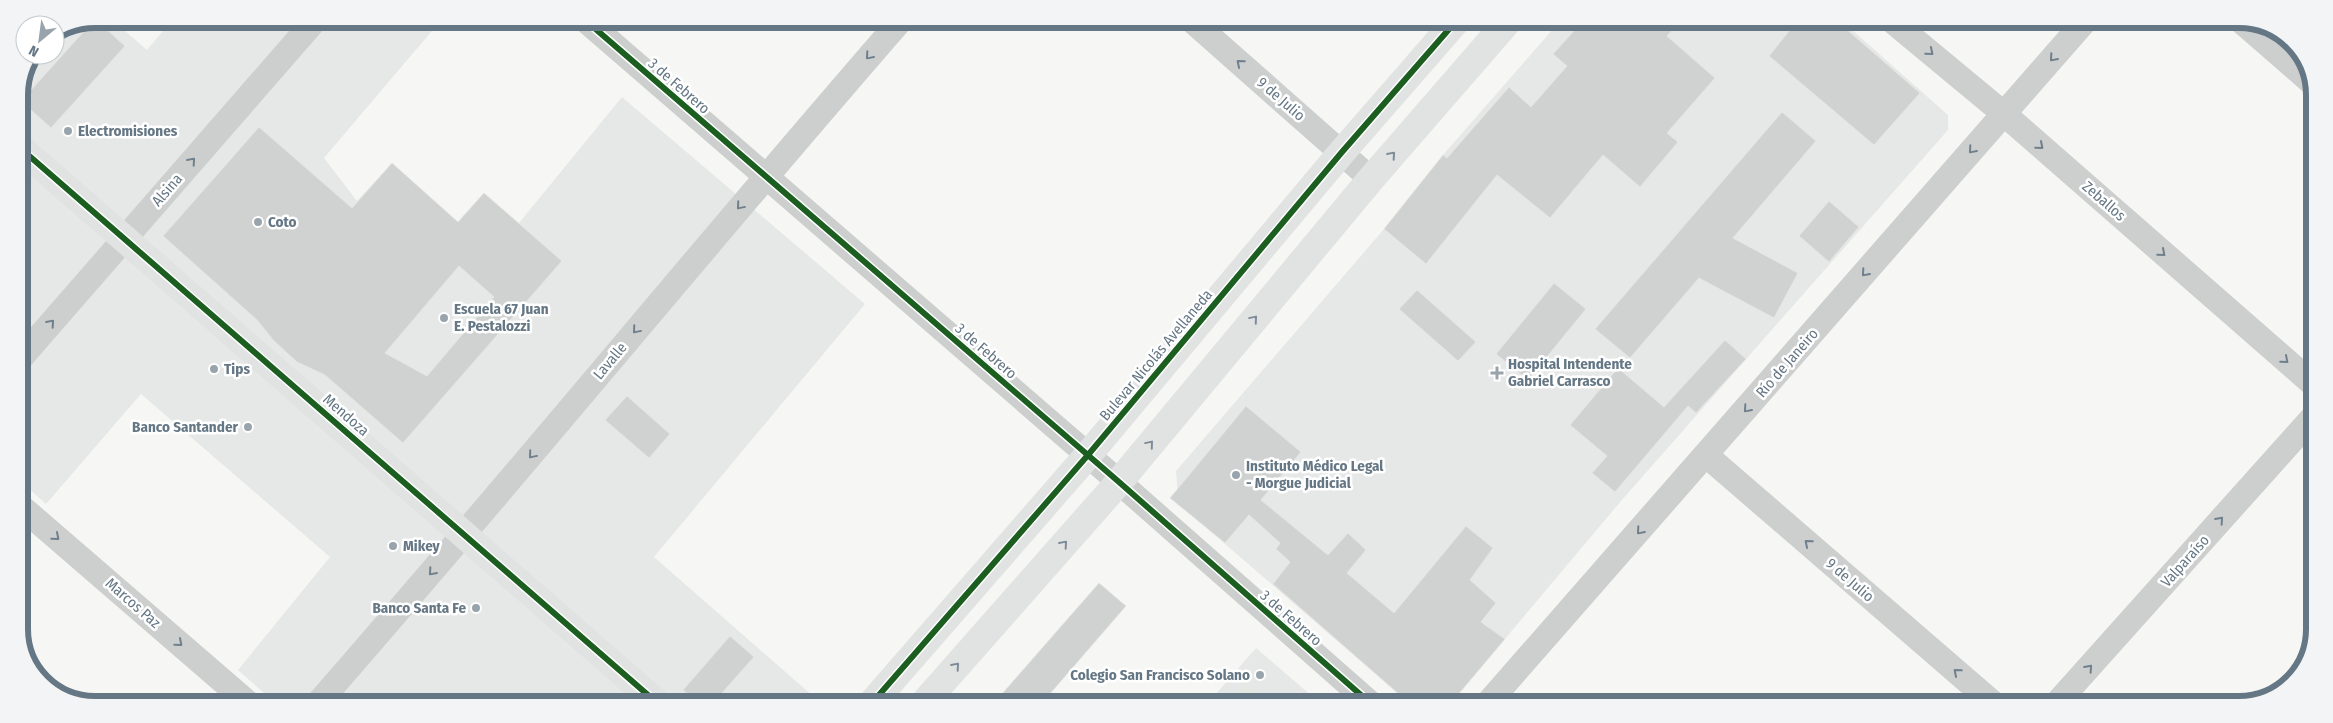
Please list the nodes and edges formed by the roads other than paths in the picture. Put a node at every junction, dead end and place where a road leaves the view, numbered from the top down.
1 (308, 28) edge
2 (594, 28) edge
3 (894, 28) edge
4 (1200, 28) edge
5 (1450, 28) edge
6 (1502, 28) edge
7 (1901, 28) edge
8 (2079, 28) edge
9 (2250, 29) edge
10 (2302, 74) edge
11 (2004, 113) junction
12 (1342, 152) junction
13 (28, 155) edge
14 (764, 176) junction
15 (1371, 179) junction
16 (124, 239) junction
17 (28, 350) edge
18 (2306, 377) edge
19 (2306, 425) edge
20 (1088, 455) junction
21 (1707, 456) junction
22 (1119, 482) junction
23 (28, 513) edge
24 (464, 535) junction
25 (240, 696) edge
26 (324, 696) edge
27 (649, 696) edge
28 (878, 696) edge
29 (930, 696) edge
30 (1362, 696) edge
31 (1494, 696) edge
32 (1985, 696) edge
33 (2063, 696) edge

16 -> 1 street, Alsina
2 - 14 street, 3 de Febrero
3 -> 14 street, Lavalle
12 -> 4 street, 9 de Julio
5 - 12 main road, Bulevar Nicolás Avellaneda
15 -> 6 main road
7 -> 11 street, Zeballos
8 -> 11 street, Río de Janeiro
9 - 10 street
11 -> 18 street, Zeballos
11 -> 21 street, Río de Janeiro
12 - 15 street, 9 de Julio
12 - 20 main road, Bulevar Nicolás Avellaneda
13 - 16 main road, Mendoza
14 - 20 street, 3 de Febrero
14 -> 24 street, Lavalle
22 -> 15 main road
17 -> 16 street, Alsina
16 - 24 main road, Mendoza
33 -> 19 street, Valparaíso
20 - 22 street, 3 de Febrero
20 - 28 main road, Bulevar Nicolás Avellaneda
21 -> 31 street, Río de Janeiro
32 -> 21 street, 9 de Julio
29 -> 22 main road
22 - 30 street, 3 de Febrero
23 -> 25 street, Marcos Paz
24 -> 26 street, Lavalle
24 - 27 main road, Mendoza

